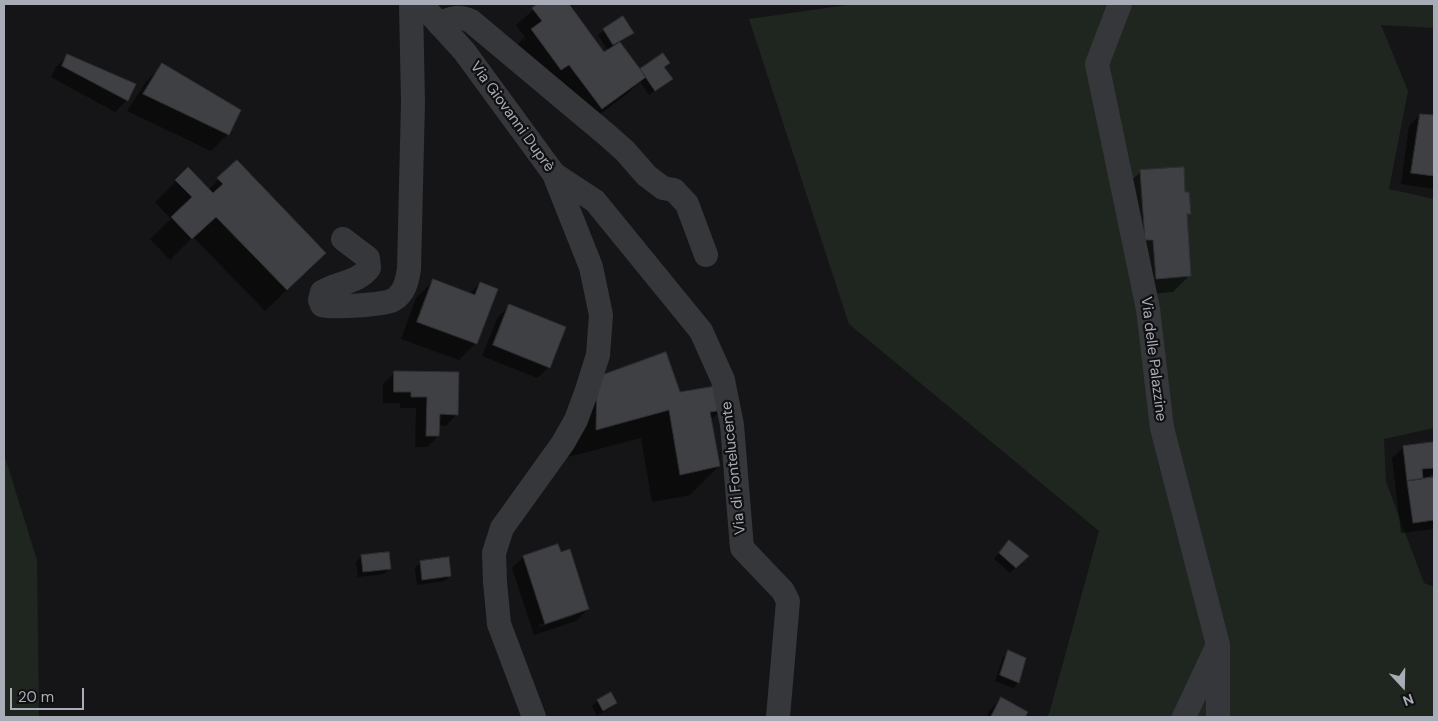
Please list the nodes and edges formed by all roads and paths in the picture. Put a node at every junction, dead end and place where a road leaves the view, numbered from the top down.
1 (411, 4) edge
2 (421, 4) edge
3 (1120, 4) edge
4 (439, 24) junction
5 (554, 174) junction
6 (343, 239) dead end
7 (706, 255) dead end
8 (1218, 645) junction
9 (534, 717) edge
10 (778, 717) edge
11 (1184, 717) edge
12 (1218, 717) edge

1 - 6 street
2 - 4 street, Via Giovanni Duprè
3 - 8 street, Via delle Palazzine
4 - 5 street, Via Giovanni Duprè
4 - 7 street
5 - 9 street, Via Giovanni Duprè
5 - 10 street, Via di Fontelucente
8 - 11 street
8 - 12 street, Via delle Palazzine

